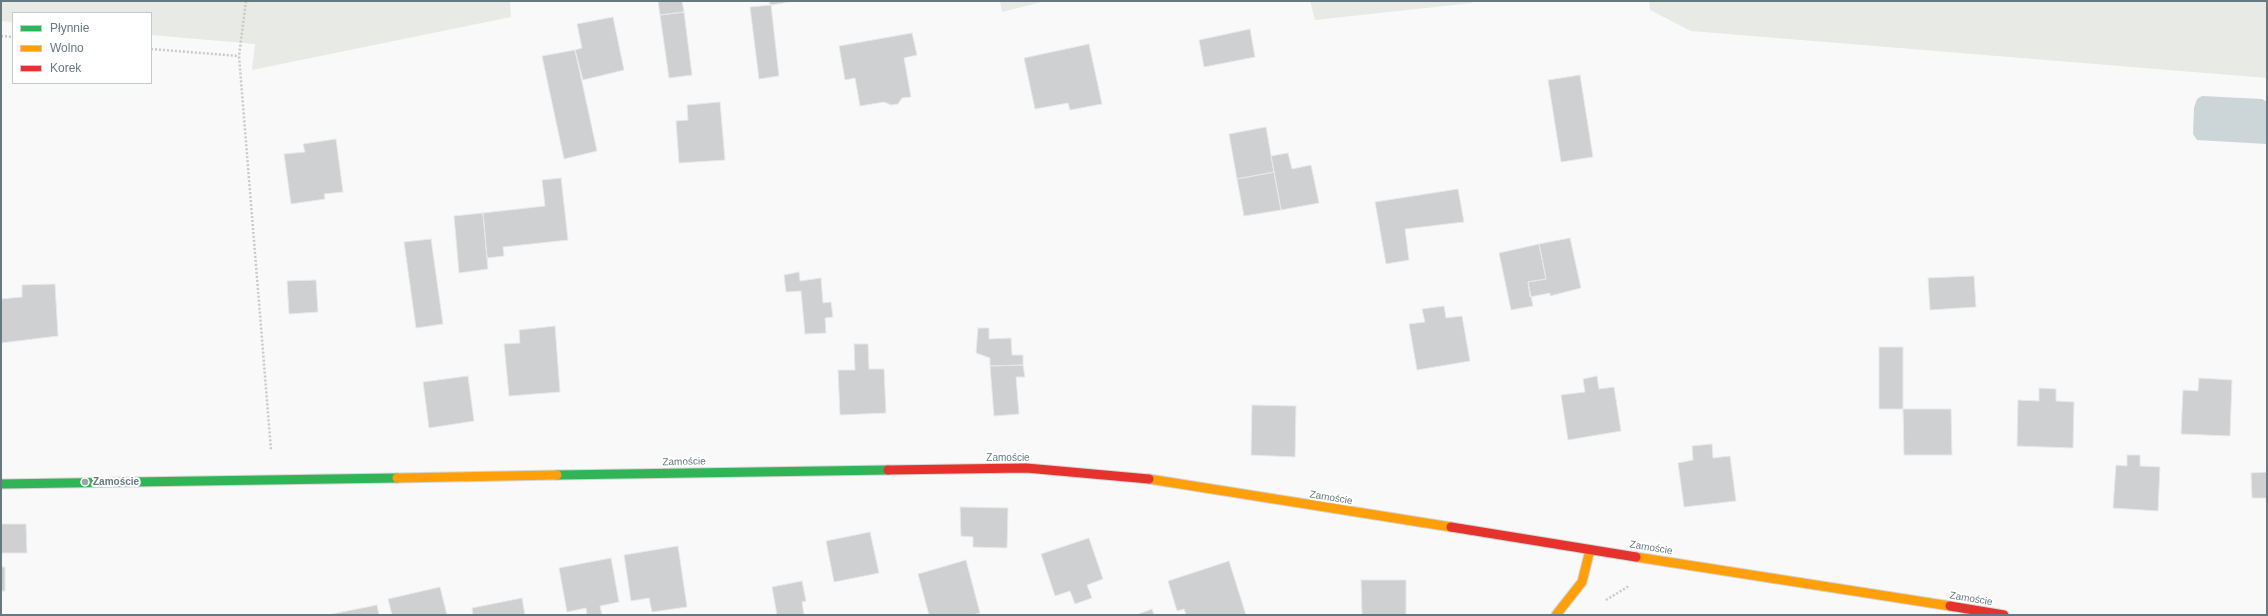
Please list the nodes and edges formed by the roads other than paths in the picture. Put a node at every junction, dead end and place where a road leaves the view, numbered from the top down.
1 (1, 484) edge
2 (1590, 550) junction
3 (1556, 615) edge
4 (2004, 615) edge

1 - 2 street, Zamoście
2 - 3 street
2 - 4 street, Zamoście

